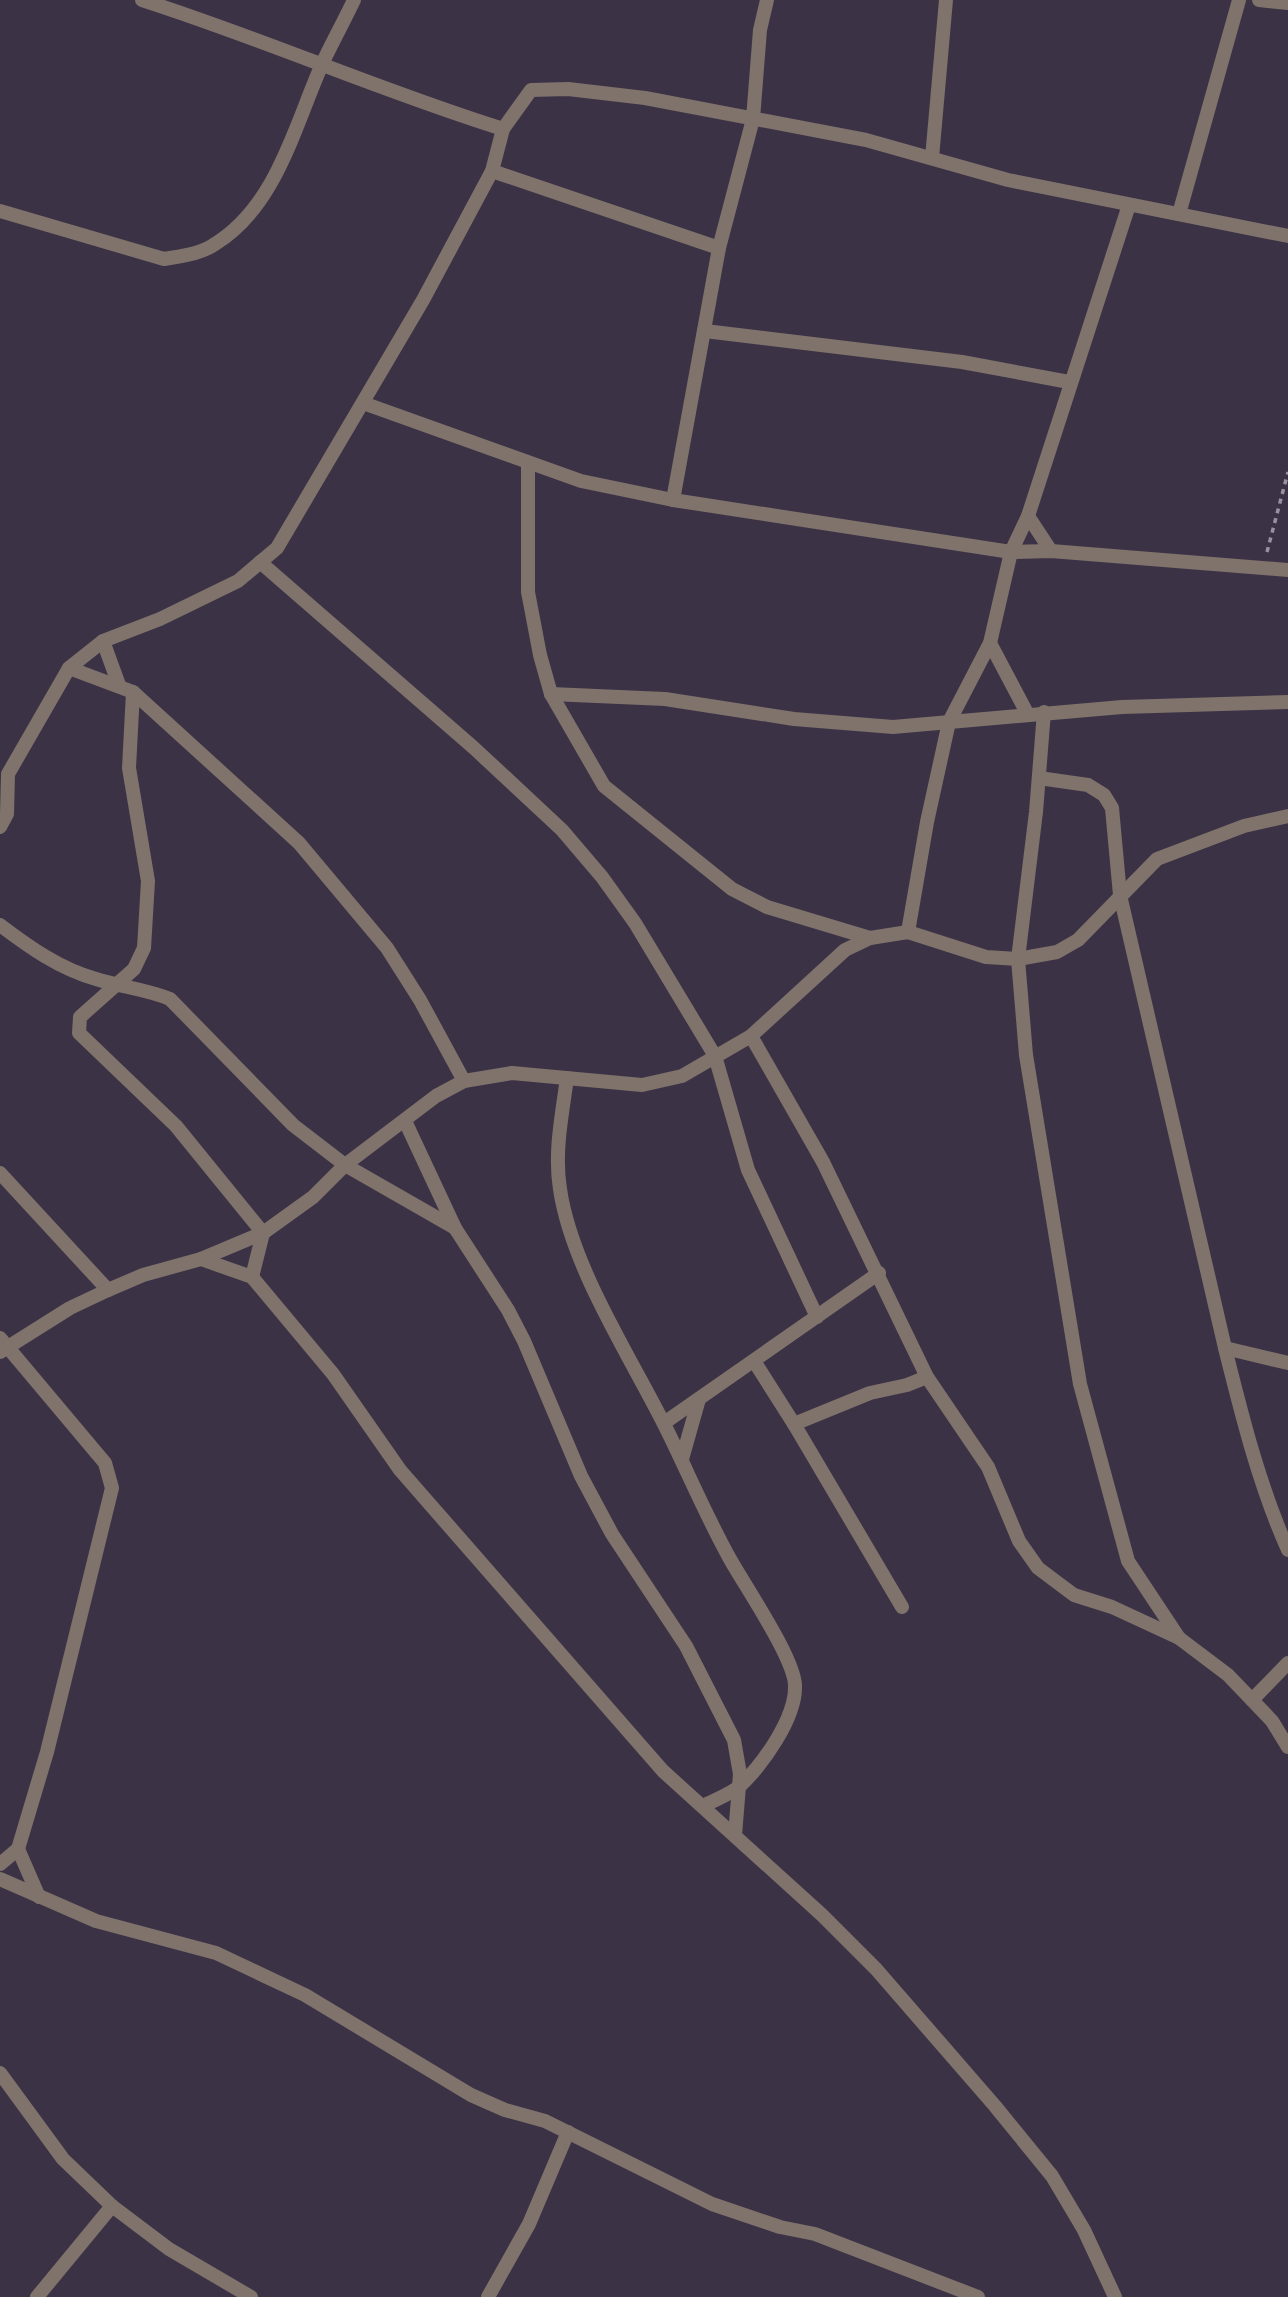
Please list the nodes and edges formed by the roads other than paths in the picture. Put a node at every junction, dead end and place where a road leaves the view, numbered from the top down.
1 (142, 0) edge
2 (354, 0) edge
3 (767, 0) edge
4 (946, 0) edge
5 (1239, 0) edge
6 (1259, 0) edge
7 (1288, 3) edge
8 (322, 64) junction
9 (753, 119) junction
10 (503, 129) junction
11 (932, 158) junction
12 (492, 171) junction
13 (1129, 205) junction
14 (0, 211) edge
15 (1179, 214) junction
16 (1288, 236) edge
17 (719, 248) junction
18 (705, 331) junction
19 (1069, 382) junction
20 (363, 403) junction
21 (528, 463) junction
22 (673, 500) junction
23 (1028, 516) junction
24 (1051, 551) junction
25 (1011, 552) junction
26 (261, 562) junction
27 (1288, 570) edge
28 (103, 641) junction
29 (990, 643) junction
30 (69, 668) junction
31 (119, 685) junction
32 (133, 692) junction
33 (551, 694) junction
34 (1288, 702) edge
35 (1044, 712) junction
36 (1027, 713) junction
37 (949, 722) junction
38 (1039, 778) junction
39 (1288, 816) edge
40 (0, 827) edge
41 (1119, 895) junction
42 (0, 925) edge
43 (908, 932) junction
44 (870, 938) junction
45 (1018, 958) junction
46 (116, 985) junction
47 (751, 1036) junction
48 (715, 1056) junction
49 (567, 1078) junction
50 (464, 1080) junction
51 (405, 1121) junction
52 (345, 1165) junction
53 (0, 1173) edge
54 (455, 1228) junction
55 (263, 1233) junction
56 (201, 1259) junction
57 (879, 1273) junction
58 (252, 1276) junction
59 (108, 1290) junction
60 (817, 1317) junction
61 (3, 1346) edge
62 (1225, 1348) junction
63 (754, 1361) junction
64 (1288, 1363) edge
65 (928, 1377) junction
66 (699, 1399) junction
67 (664, 1423) junction
68 (794, 1424) junction
69 (682, 1459) junction
70 (1288, 1550) edge
71 (902, 1608) dead end
72 (1179, 1638) junction
73 (1288, 1664) edge
74 (1252, 1700) junction
75 (1288, 1747) edge
76 (739, 1787) junction
77 (703, 1806) junction
78 (735, 1835) junction
79 (18, 1849) junction
80 (0, 1864) edge
81 (0, 1879) edge
82 (39, 1897) junction
83 (0, 2073) edge
84 (568, 2132) junction
85 (112, 2206) junction
86 (37, 2297) edge
87 (251, 2297) edge
88 (488, 2297) edge
89 (978, 2297) edge
90 (1115, 2297) edge

1 - 8 street
2 - 8 street
3 - 9 street
4 - 11 street
5 - 15 street
6 - 7 street
8 - 10 street
8 - 14 street
9 - 10 street
9 - 11 street
9 - 17 street
10 - 12 street
11 - 13 street
12 - 17 street
12 - 20 street
13 - 15 street
13 - 19 street
15 - 16 street
17 - 18 street
18 - 19 street
18 - 22 street
19 - 23 street
20 - 21 street
20 - 26 street
21 - 22 street
21 - 33 street
22 - 25 street
23 - 24 street
23 - 25 street
24 - 25 street
24 - 27 street
25 - 29 street
26 - 28 street
26 - 48 street
28 - 30 street
28 - 31 street
29 - 36 street
29 - 37 street
30 - 31 street
30 - 40 street
31 - 32 street
32 - 46 street
32 - 50 street
33 - 37 street
33 - 44 street
34 - 35 street
35 - 36 street
35 - 38 street
36 - 37 street
37 - 43 street
38 - 41 street
38 - 45 street
39 - 41 street
41 - 45 street
41 - 62 street
42 - 46 street
43 - 44 street
43 - 45 street
44 - 47 street
45 - 72 street
46 - 52 street
46 - 55 street
47 - 48 street
47 - 57 street
48 - 49 street
48 - 60 street
49 - 50 street
49 - 67 street
50 - 51 street
51 - 52 street
51 - 54 street
52 - 54 street
52 - 55 street
53 - 59 street
54 - 76 street
55 - 56 street
55 - 58 street
56 - 58 street
56 - 59 street
57 - 60 street
57 - 65 street
58 - 77 street
59 - 61 street
60 - 63 street
61 - 79 street
62 - 64 street
62 - 70 street
63 - 66 street
63 - 68 street
65 - 68 street
65 - 72 street
66 - 67 street
66 - 69 street
67 - 69 street
68 - 71 street
69 - 76 street
72 - 74 street
73 - 74 street
74 - 75 street
76 - 77 street
76 - 78 street
77 - 78 street
78 - 90 street
79 - 80 street
79 - 82 street
81 - 82 street
82 - 84 street
83 - 85 street
84 - 88 street
84 - 89 street
85 - 86 street
85 - 87 street

